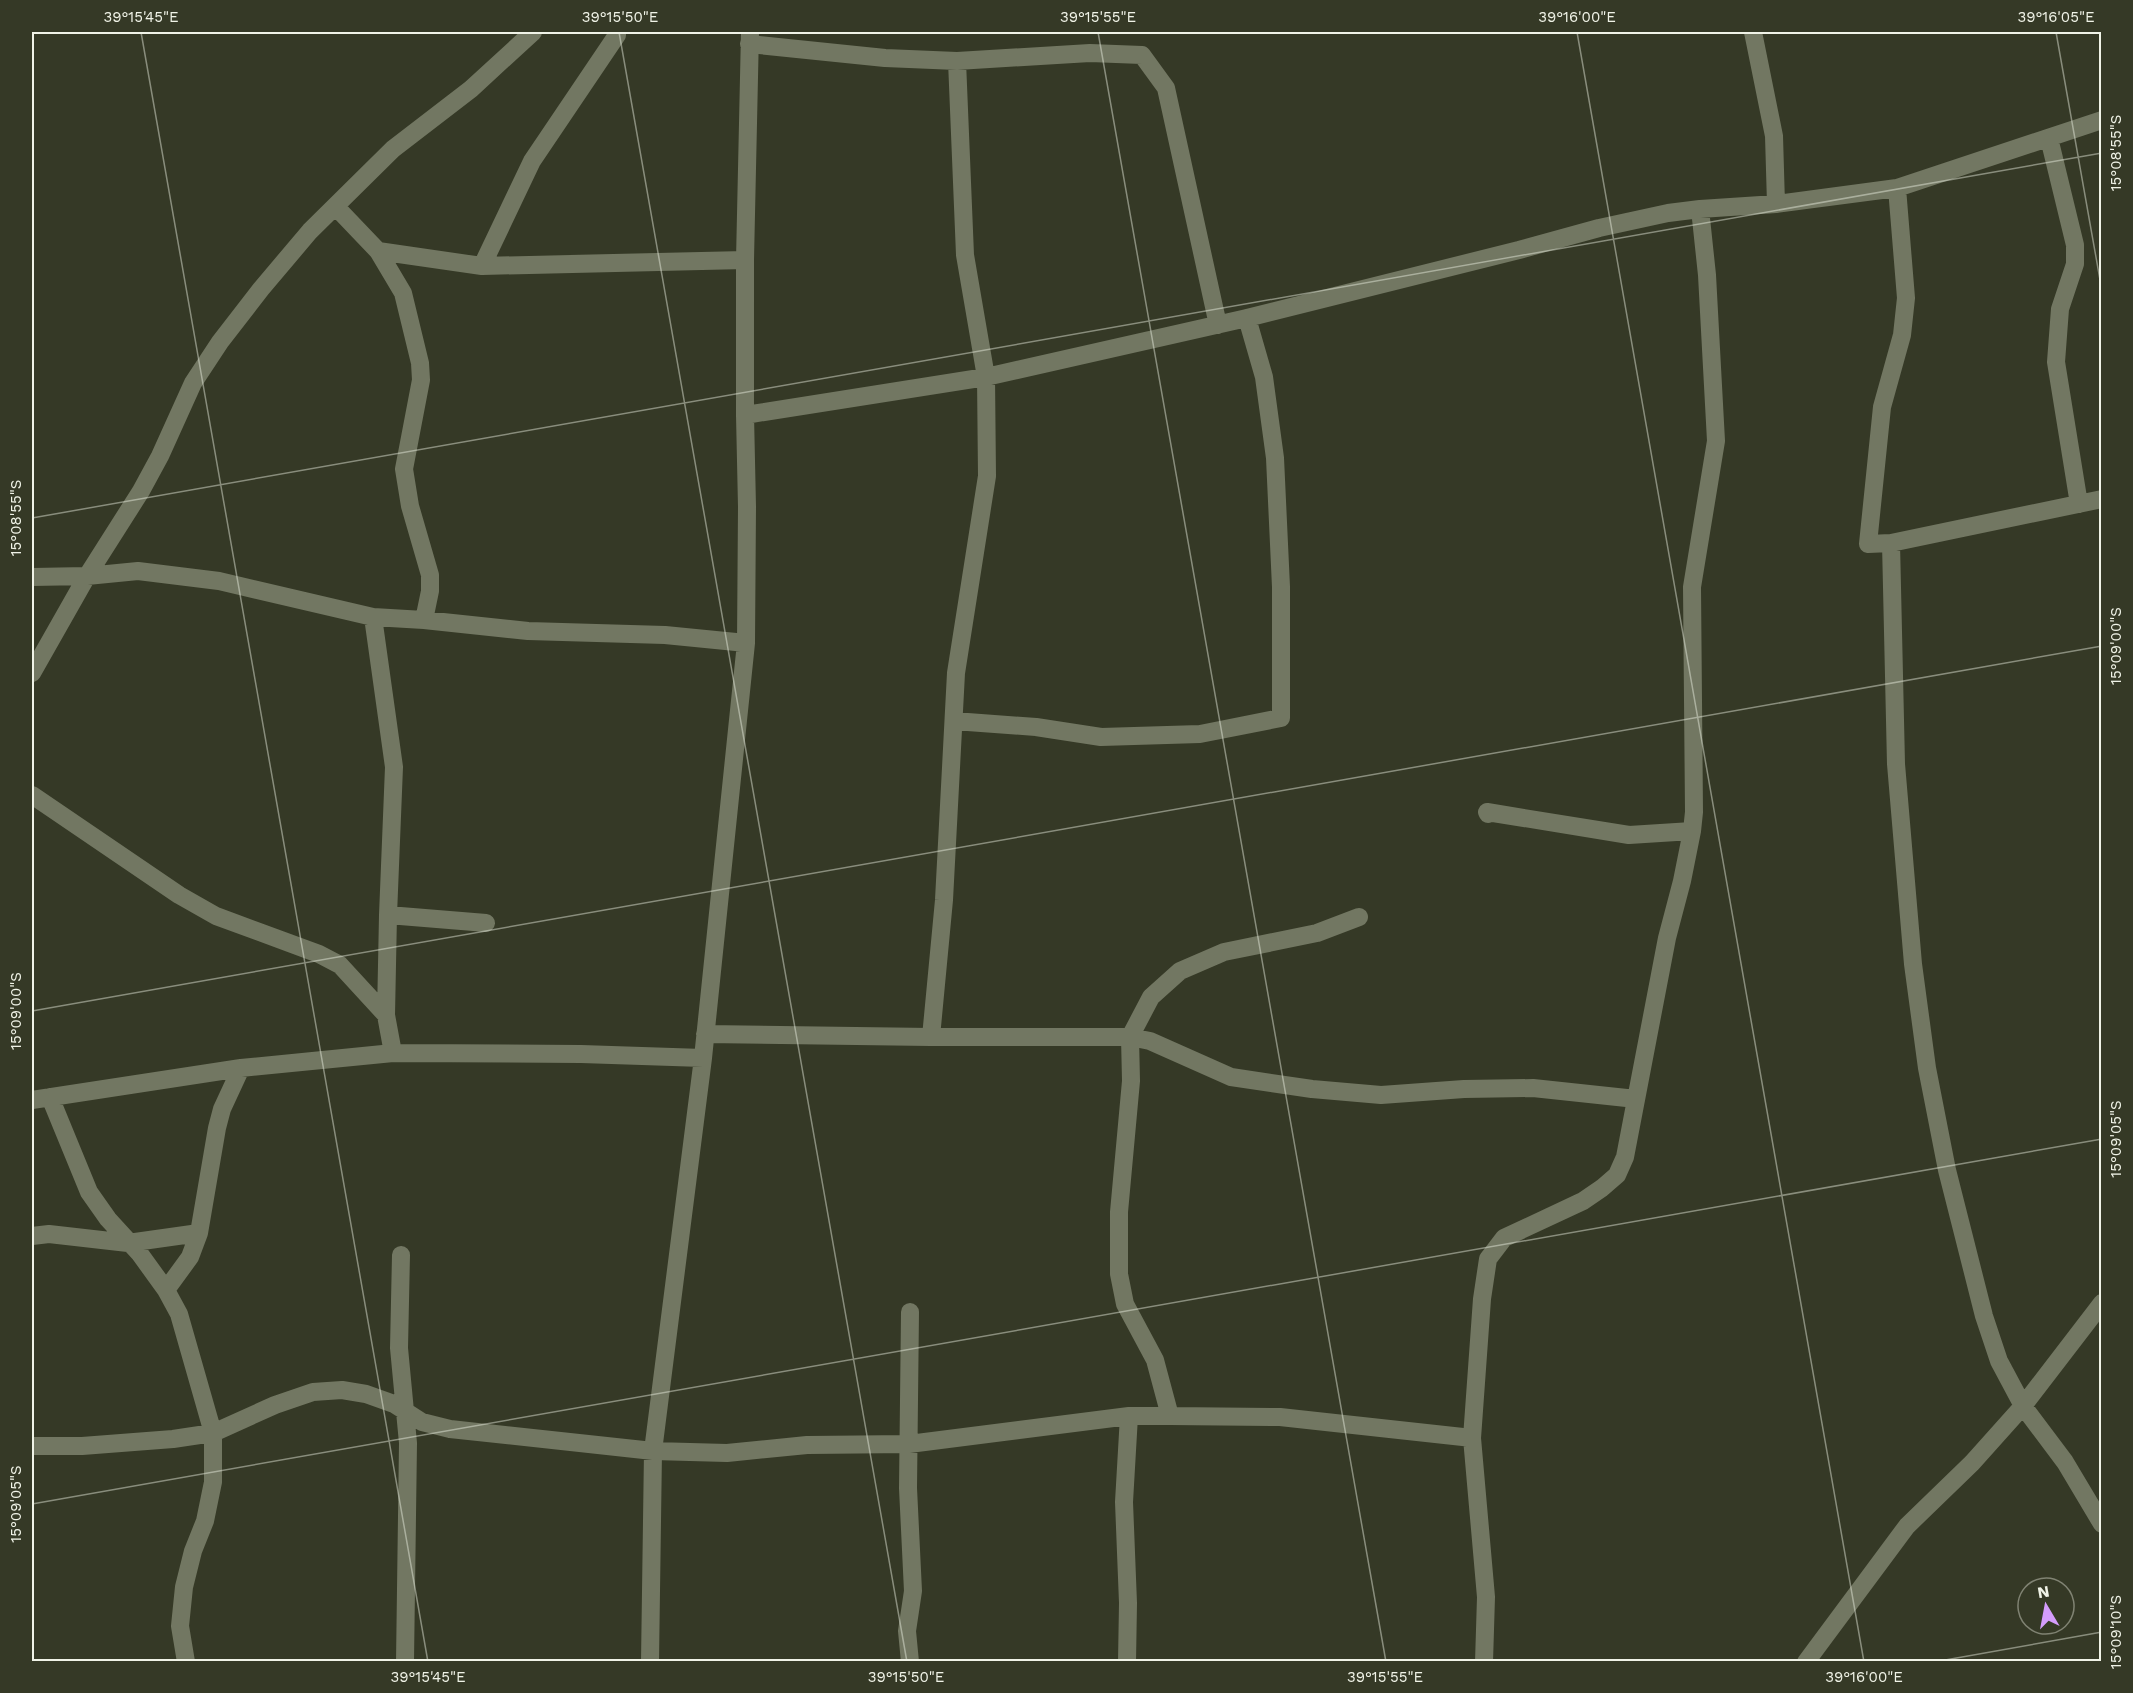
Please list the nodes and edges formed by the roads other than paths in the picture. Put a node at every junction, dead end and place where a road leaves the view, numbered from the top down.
1 (532, 32) edge
2 (1753, 32) edge
3 (617, 35) dead end
4 (749, 38) edge
5 (957, 61) junction
6 (2102, 120) edge
7 (2049, 138) junction
8 (1897, 188) junction
9 (1776, 204) junction
10 (336, 207) junction
11 (1700, 208) junction
12 (378, 251) junction
13 (745, 260) junction
14 (482, 266) junction
15 (1247, 318) junction
16 (1218, 325) junction
17 (986, 377) junction
18 (745, 415) junction
19 (2102, 500) edge
20 (2079, 504) junction
21 (1891, 543) junction
22 (87, 576) junction
23 (32, 577) edge
24 (373, 617) junction
25 (424, 620) junction
26 (746, 643) junction
27 (32, 673) edge
28 (954, 721) junction
29 (32, 795) edge
30 (1488, 814) dead end
31 (1692, 831) junction
32 (388, 915) junction
33 (1359, 917) dead end
34 (486, 922) dead end
35 (386, 1015) junction
36 (705, 1034) junction
37 (931, 1037) junction
38 (1130, 1037) junction
39 (393, 1053) junction
40 (703, 1058) junction
41 (241, 1068) junction
42 (50, 1097) junction
43 (1636, 1099) junction
44 (32, 1100) edge
45 (199, 1233) junction
46 (32, 1236) edge
47 (128, 1243) junction
48 (401, 1255) dead end
49 (166, 1290) junction
50 (2102, 1303) edge
51 (910, 1312) dead end
52 (2023, 1406) junction
53 (405, 1412) junction
54 (1129, 1416) junction
55 (1170, 1416) junction
56 (213, 1433) junction
57 (1472, 1438) junction
58 (909, 1444) junction
59 (32, 1446) edge
60 (653, 1451) junction
61 (2102, 1524) edge
62 (186, 1662) edge
63 (405, 1662) edge
64 (650, 1662) edge
65 (910, 1662) edge
66 (1127, 1662) edge
67 (1484, 1662) edge
68 (1806, 1662) edge

1 - 10 street
2 - 9 street
3 - 14 street
4 - 5 street
4 - 13 street
5 - 16 street
5 - 17 street
6 - 7 street
7 - 8 street
7 - 20 street
8 - 9 street
8 - 21 street
9 - 11 street
10 - 12 street
10 - 22 street
11 - 15 street
11 - 31 street
12 - 14 street
12 - 25 street
13 - 14 street
13 - 18 street
15 - 16 street
15 - 28 street
16 - 17 street
17 - 18 street
17 - 28 street
18 - 26 street
19 - 20 street
20 - 21 street
21 - 52 street
22 - 23 street
22 - 24 street
22 - 27 street
24 - 25 street
24 - 32 street
25 - 26 street
26 - 36 street
28 - 37 street
29 - 35 street
30 - 31 street
31 - 43 street
32 - 34 street
32 - 35 street
33 - 38 street
35 - 39 street
36 - 37 street
36 - 40 street
37 - 38 street
38 - 43 street
38 - 55 street
39 - 40 street
39 - 41 street
40 - 60 street
41 - 42 street
41 - 45 street
42 - 44 street
42 - 47 street
43 - 57 street
45 - 47 street
45 - 49 street
46 - 47 street
47 - 49 street
48 - 53 street
49 - 56 street
50 - 52 street
51 - 58 street
52 - 61 street
52 - 68 street
53 - 56 street
53 - 60 street
53 - 63 street
54 - 55 street
54 - 58 street
54 - 66 street
55 - 57 street
56 - 59 street
56 - 62 street
57 - 67 street
58 - 60 street
58 - 65 street
60 - 64 street

